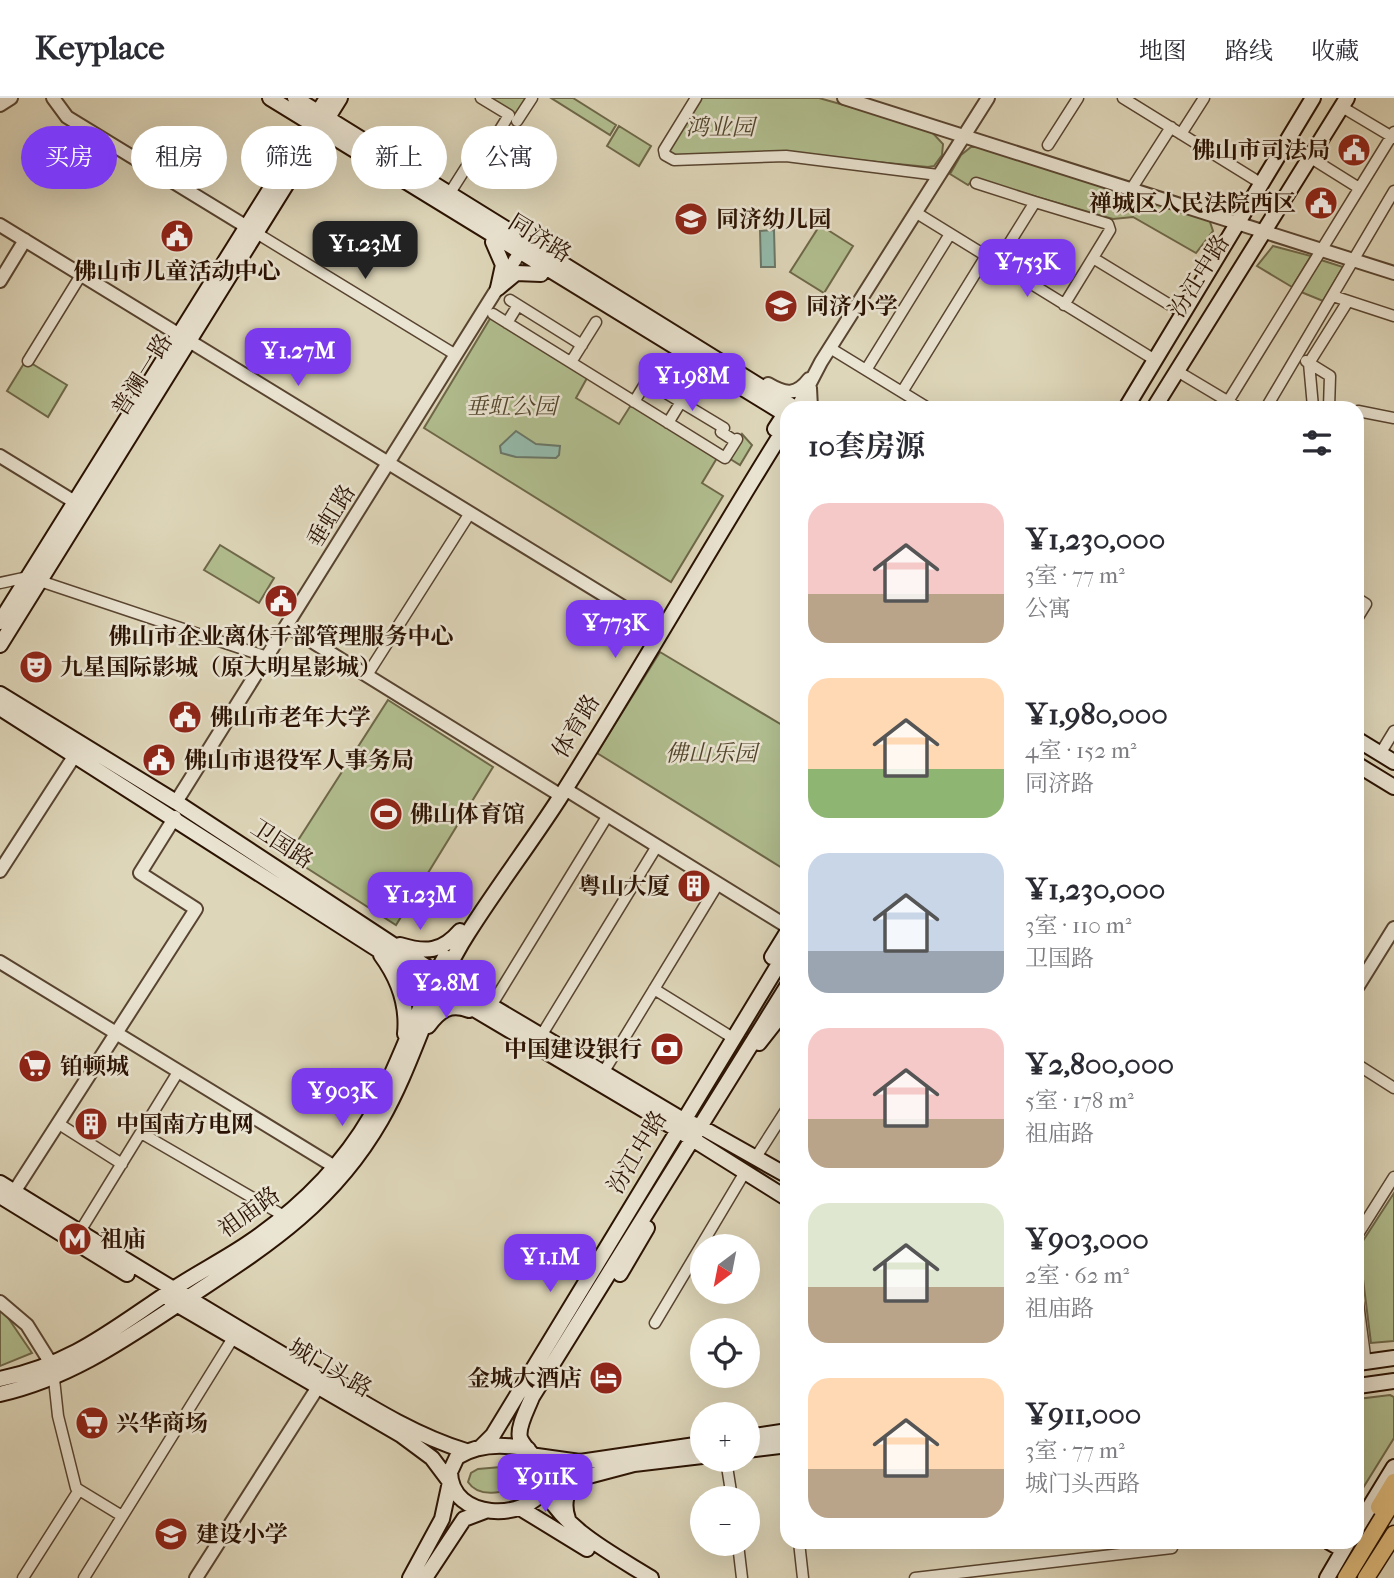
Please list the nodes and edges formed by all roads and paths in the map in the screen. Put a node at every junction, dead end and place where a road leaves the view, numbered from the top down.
1 (11, 98) edge
2 (53, 98) edge
3 (256, 98) edge
4 (270, 98) edge
5 (481, 98) edge
6 (532, 98) edge
7 (696, 98) edge
8 (844, 98) edge
9 (988, 98) edge
10 (1078, 98) edge
11 (1204, 98) edge
12 (1304, 98) edge
13 (1313, 98) edge
14 (337, 99) edge
15 (1127, 99) edge
16 (1342, 101) edge
17 (291, 103) edge
18 (0, 105) edge
19 (319, 121) junction
20 (517, 121) dead end
21 (1171, 127) junction
22 (964, 134) junction
23 (1181, 134) junction
24 (1393, 136) edge
25 (1048, 145) dead end
26 (1311, 158) junction
27 (938, 175) junction
28 (1254, 179) junction
29 (976, 183) dead end
30 (453, 188) dead end
31 (1132, 188) junction
32 (1359, 188) junction
33 (1394, 191) edge
34 (1035, 202) junction
35 (915, 212) junction
36 (1234, 221) junction
37 (0, 225) edge
38 (252, 230) junction
39 (1260, 230) junction
40 (950, 234) junction
41 (24, 240) junction
42 (499, 243) junction
43 (1321, 249) junction
44 (520, 252) junction
45 (986, 256) junction
46 (1093, 258) junction
47 (1351, 259) junction
48 (996, 263) junction
49 (538, 267) junction
50 (1394, 273) edge
51 (81, 275) junction
52 (0, 281) edge
53 (498, 288) junction
54 (1334, 296) junction
55 (1348, 301) junction
56 (1064, 304) junction
57 (1175, 308) junction
58 (493, 314) dead end
59 (1394, 316) edge
60 (596, 322) dead end
61 (507, 323) junction
62 (184, 339) junction
63 (582, 345) junction
64 (830, 348) junction
65 (456, 355) junction
66 (1297, 356) junction
67 (1152, 358) junction
68 (28, 361) dead end
69 (659, 361) dead end
70 (571, 362) junction
71 (821, 362) junction
72 (1309, 363) junction
73 (866, 370) junction
74 (1177, 371) junction
75 (646, 381) junction
76 (764, 382) dead end
77 (690, 387) dead end
78 (803, 390) junction
79 (902, 392) junction
80 (755, 400) junction
81 (796, 401) edge
82 (810, 401) edge
83 (917, 401) edge
84 (1123, 401) edge
85 (1130, 401) edge
86 (1150, 401) edge
87 (1158, 401) edge
88 (1220, 401) edge
89 (1228, 401) edge
90 (1270, 401) edge
91 (1312, 401) edge
92 (1330, 401) edge
93 (634, 402) junction
94 (680, 402) junction
95 (780, 405) edge
96 (780, 408) edge
97 (1364, 412) edge
98 (1394, 418) edge
99 (668, 423) junction
100 (780, 427) edge
101 (780, 442) edge
102 (763, 455) junction
103 (0, 456) edge
104 (389, 463) junction
105 (80, 505) junction
106 (470, 513) junction
107 (34, 579) junction
108 (0, 583) edge
109 (0, 622) edge
110 (287, 626) junction
111 (656, 627) junction
112 (0, 645) edge
113 (267, 657) junction
114 (367, 676) junction
115 (0, 694) edge
116 (0, 708) edge
117 (1394, 731) edge
118 (1364, 744) edge
119 (1364, 753) edge
120 (1380, 754) junction
121 (75, 755) junction
122 (1394, 762) edge
123 (1364, 769) edge
124 (1394, 771) edge
125 (1364, 778) edge
126 (1394, 788) edge
127 (560, 790) junction
128 (1394, 796) edge
129 (176, 802) junction
130 (608, 816) junction
131 (175, 817) junction
132 (657, 846) junction
133 (0, 871) edge
134 (718, 884) junction
135 (780, 924) edge
136 (1394, 928) edge
137 (463, 930) junction
138 (780, 942) edge
139 (379, 943) junction
140 (0, 962) edge
141 (780, 962) edge
142 (1364, 976) edge
143 (438, 981) junction
144 (654, 989) junction
145 (780, 998) edge
146 (488, 1009) junction
147 (746, 1016) junction
148 (780, 1018) edge
149 (116, 1035) junction
150 (541, 1036) junction
151 (419, 1038) junction
152 (733, 1038) junction
153 (404, 1043) junction
154 (739, 1065) junction
155 (1364, 1069) edge
156 (178, 1072) junction
157 (603, 1073) junction
158 (1394, 1088) edge
159 (780, 1120) edge
160 (59, 1124) junction
161 (680, 1125) junction
162 (141, 1133) junction
163 (698, 1134) junction
164 (757, 1157) junction
165 (122, 1164) junction
166 (335, 1167) junction
167 (780, 1171) edge
168 (745, 1172) junction
169 (1394, 1177) edge
170 (0, 1184) edge
171 (7, 1194) edge
172 (780, 1194) edge
173 (284, 1216) junction
174 (1364, 1224) edge
175 (79, 1233) junction
176 (167, 1293) junction
177 (0, 1302) edge
178 (181, 1302) junction
179 (655, 1323) dead end
180 (233, 1338) junction
181 (1394, 1352) edge
182 (1364, 1358) edge
183 (1364, 1359) edge
184 (1394, 1359) edge
185 (1394, 1369) edge
186 (53, 1372) junction
187 (1364, 1372) edge
188 (0, 1379) edge
189 (1394, 1381) edge
190 (1364, 1385) edge
191 (318, 1387) junction
192 (0, 1394) edge
193 (780, 1432) edge
194 (760, 1435) edge
195 (690, 1446) edge
196 (780, 1447) edge
197 (760, 1449) edge
198 (473, 1450) junction
199 (532, 1453) junction
200 (690, 1457) edge
201 (1394, 1467) edge
202 (577, 1478) junction
203 (450, 1482) junction
204 (1394, 1482) edge
205 (544, 1488) junction
206 (79, 1490) junction
207 (1394, 1499) edge
208 (520, 1508) junction
209 (493, 1509) junction
210 (122, 1516) junction
211 (1364, 1516) edge
212 (1394, 1518) edge
213 (568, 1520) junction
214 (1364, 1526) edge
215 (1394, 1534) edge
216 (1394, 1547) edge
217 (1364, 1548) edge
218 (800, 1549) edge
219 (1163, 1549) edge
220 (1349, 1549) edge
221 (1349, 1549) edge
222 (1364, 1549) edge
223 (431, 1556) junction
224 (740, 1556) edge
225 (1367, 1577) edge
226 (23, 1578) edge
227 (84, 1578) edge
228 (196, 1578) edge
229 (401, 1578) edge
230 (410, 1578) edge
231 (425, 1578) edge
232 (434, 1578) edge
233 (633, 1578) edge
234 (651, 1578) edge
235 (743, 1578) edge
236 (803, 1578) edge
237 (915, 1578) edge
238 (1327, 1578) edge
239 (1335, 1578) edge
240 (1346, 1578) edge

1 - 18 street
2 - 38 street
3 - 17 main road
4 - 17 main road, 同济路
5 - 30 street
6 - 20 street
7 - 27 street
8 - 22 street
9 - 22 street
10 - 25 street
11 - 23 street
12 - 28 main road
13 - 36 main road, 汾江中路
14 - 19 main road, 普澜一路
15 - 21 street
16 - 24 street
16 - 26 main road
16 - 39 main road, 汾江中路
17 - 19 main road, 同济路
19 - 38 main road, 普澜一路
19 - 42 main road, 同济路
19 - 95 main road, 同济路
21 - 23 street
21 - 31 street
22 - 27 street
22 - 31 street
23 - 28 street
24 - 32 street
26 - 32 street
26 - 39 main road
27 - 35 street
28 - 36 main road
29 - 34 street
31 - 36 street
32 - 43 street
33 - 47 street
34 - 46 street
34 - 48 street
35 - 40 street
35 - 64 street
36 - 39 street
36 - 57 main road
36 - 67 main road, 汾江中路
37 - 41 street
38 - 62 main road, 普澜一路
38 - 65 street
39 - 43 street
39 - 74 main road
39 - 86 main road, 汾江中路
40 - 45 street
40 - 73 street
41 - 51 street
41 - 52 street
42 - 44 main road, 同济路
42 - 53 main road
43 - 47 street
43 - 89 street
44 - 49 main road, 同济路
44 - 53 street, 垂虹路
45 - 48 street
45 - 79 street
46 - 56 street
46 - 57 street
47 - 50 street
47 - 54 street
48 - 56 street
49 - 53 main road
49 - 80 main road, 同济路
51 - 62 street
51 - 68 street
53 - 65 street, 垂虹路
54 - 55 street
54 - 66 street
55 - 59 street
55 - 72 street
56 - 67 street
57 - 67 main road
58 - 61 street
60 - 63 street
61 - 63 street
61 - 70 street
62 - 104 street
62 - 105 main road, 普澜一路
63 - 70 street
64 - 71 street
64 - 73 street
65 - 104 street, 垂虹路
66 - 72 street
66 - 90 street
67 - 84 main road
67 - 85 main road, 汾江中路
69 - 75 street
70 - 93 street
71 - 78 street, 体育路
71 - 82 street
72 - 91 street
72 - 92 street
73 - 79 street
74 - 87 main road
74 - 88 street
75 - 93 street
75 - 94 street
76 - 78 street
77 - 94 street
78 - 81 street, 体育路
79 - 83 street
80 - 96 main road, 同济路
80 - 102 main road
93 - 99 street
94 - 99 street
94 - 99 street
97 - 98 street
100 - 102 main road, 体育路
101 - 102 main road
102 - 111 main road, 体育路
102 - 127 main road, 体育路
103 - 105 street
104 - 106 street
104 - 110 street, 垂虹路
105 - 107 main road, 普澜一路
106 - 111 street
106 - 114 street
107 - 108 street
107 - 109 main road, 普澜一路
107 - 112 main road, 普澜一路
107 - 113 street
110 - 113 street, 垂虹路
110 - 114 street
111 - 127 main road, 体育路
113 - 129 street, 垂虹路
114 - 127 street
115 - 129 main road, 卫国路
116 - 121 main road
117 - 120 street
118 - 120 main road
119 - 124 main road
120 - 122 main road
121 - 131 main road
121 - 133 street
123 - 126 main road
125 - 128 main road
127 - 130 street
127 - 137 main road, 体育路
129 - 139 main road, 卫国路
130 - 132 street
130 - 146 street
131 - 139 main road
131 - 149 street
132 - 134 street
132 - 150 street
134 - 135 street
134 - 144 street
136 - 142 street
137 - 139 main road
137 - 143 main road, 体育路
137 - 146 main road
138 - 147 main road
139 - 143 main road
139 - 153 main road
140 - 149 street
141 - 147 main road, 汾江中路
143 - 146 main road
143 - 151 main road, 祖庙路
143 - 153 main road, 祖庙路
144 - 152 street
144 - 157 street
145 - 154 main road, 汾江中路
146 - 150 main road
146 - 151 main road
146 - 161 main road
147 - 152 main road, 汾江中路
148 - 154 main road
149 - 156 street
149 - 160 street
150 - 157 main road
151 - 178 main road, 祖庙路
152 - 161 main road, 汾江中路
153 - 166 main road, 祖庙路
154 - 163 main road, 汾江中路
155 - 158 street
156 - 162 street
156 - 166 street
157 - 161 main road
159 - 164 street
160 - 165 street
160 - 171 street
161 - 163 main road
161 - 198 main road, 汾江中路
162 - 165 street
162 - 173 street
163 - 164 main road
163 - 168 main road
163 - 199 main road, 汾江中路
164 - 167 main road
165 - 175 street
166 - 173 main road, 祖庙路
168 - 172 main road
168 - 179 street
169 - 174 street
170 - 171 main road
171 - 175 main road
171 - 176 main road
173 - 176 main road, 祖庙路
175 - 176 main road
176 - 178 main road
176 - 186 main road, 祖庙路
177 - 186 street
178 - 180 main road, 城门头路
178 - 186 main road, 祖庙路
178 - 198 main road, 城门头路
180 - 191 main road, 城门头路
180 - 210 street
181 - 182 main road
183 - 184 main road
185 - 187 main road
186 - 188 main road, 祖庙路
186 - 192 main road, 祖庙路
186 - 206 street
189 - 190 main road
191 - 203 main road, 城门头路
191 - 228 street
193 - 194 main road
195 - 199 main road
196 - 197 main road
198 - 199 main road
198 - 203 main road
199 - 205 main road
200 - 202 main road
201 - 211 main road
202 - 205 main road
202 - 213 main road
203 - 209 main road
203 - 223 main road
204 - 214 highway
205 - 208 main road
205 - 213 main road
206 - 210 street
206 - 226 street
207 - 217 highway
208 - 209 main road
208 - 233 main road
209 - 223 main road
210 - 227 street
212 - 225 highway
213 - 234 main road
215 - 225 highway
216 - 225 main road
218 - 236 street
219 - 237 street
220 - 238 main road
221 - 239 highway
222 - 240 highway
223 - 229 main road
223 - 230 main road
223 - 231 main road
223 - 232 main road
224 - 235 street

